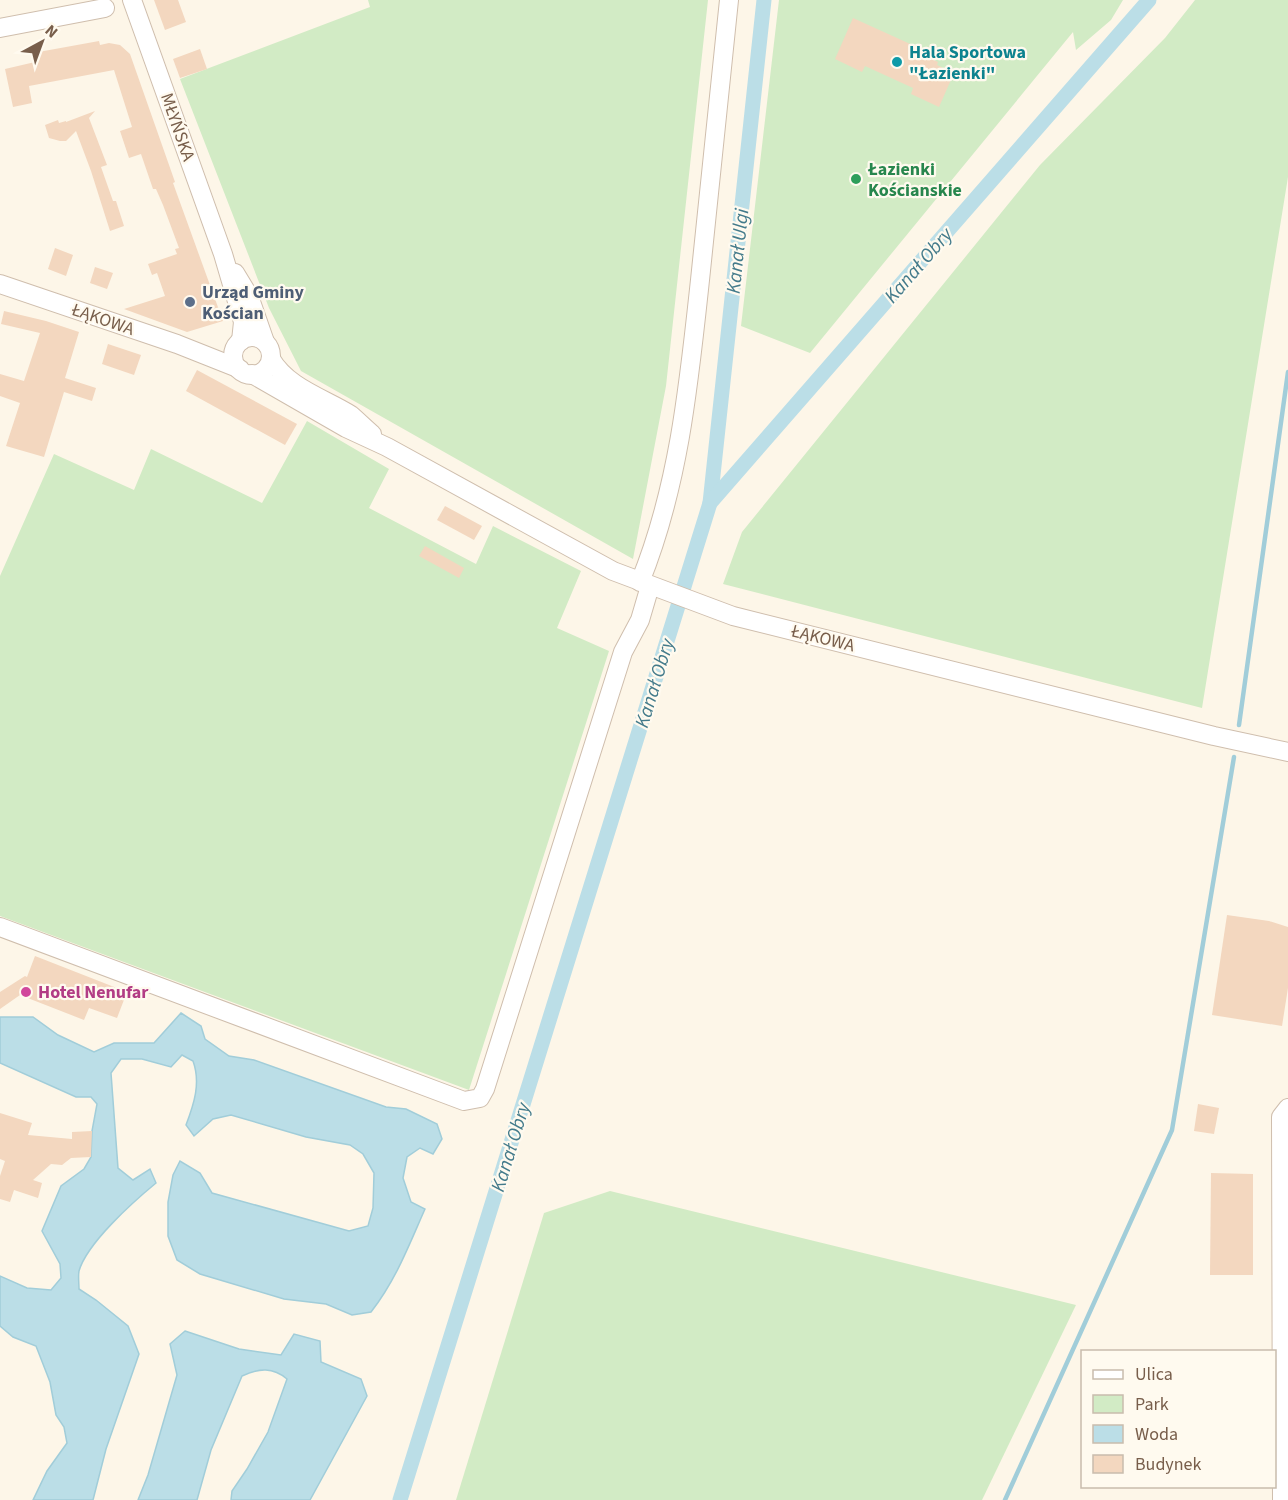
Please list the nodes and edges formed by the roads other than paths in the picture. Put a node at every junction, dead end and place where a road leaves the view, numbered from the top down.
1 (132, 0) edge
2 (729, 0) edge
3 (105, 8) dead end
4 (0, 28) edge
5 (223, 254) junction
6 (0, 284) edge
7 (265, 342) junction
8 (239, 343) junction
9 (207, 355) junction
10 (271, 359) junction
11 (246, 372) junction
12 (387, 447) junction
13 (648, 585) junction
14 (1288, 752) edge
15 (0, 927) edge
16 (1288, 1108) edge
17 (1282, 1500) edge

1 - 5 street, MŁYŃSKA
2 - 13 street
3 - 4 street
5 - 7 street, MŁYŃSKA
5 - 8 street, MŁYŃSKA
6 - 9 street, ŁĄKOWA
7 - 8 street
7 - 10 street
8 - 9 street
8 - 11 street
9 - 11 street, ŁĄKOWA
10 - 11 street
10 - 12 street, ŁĄKOWA
11 - 12 street, ŁĄKOWA
12 - 13 street, ŁĄKOWA
13 - 14 street, ŁĄKOWA
13 - 15 street
16 - 17 street

